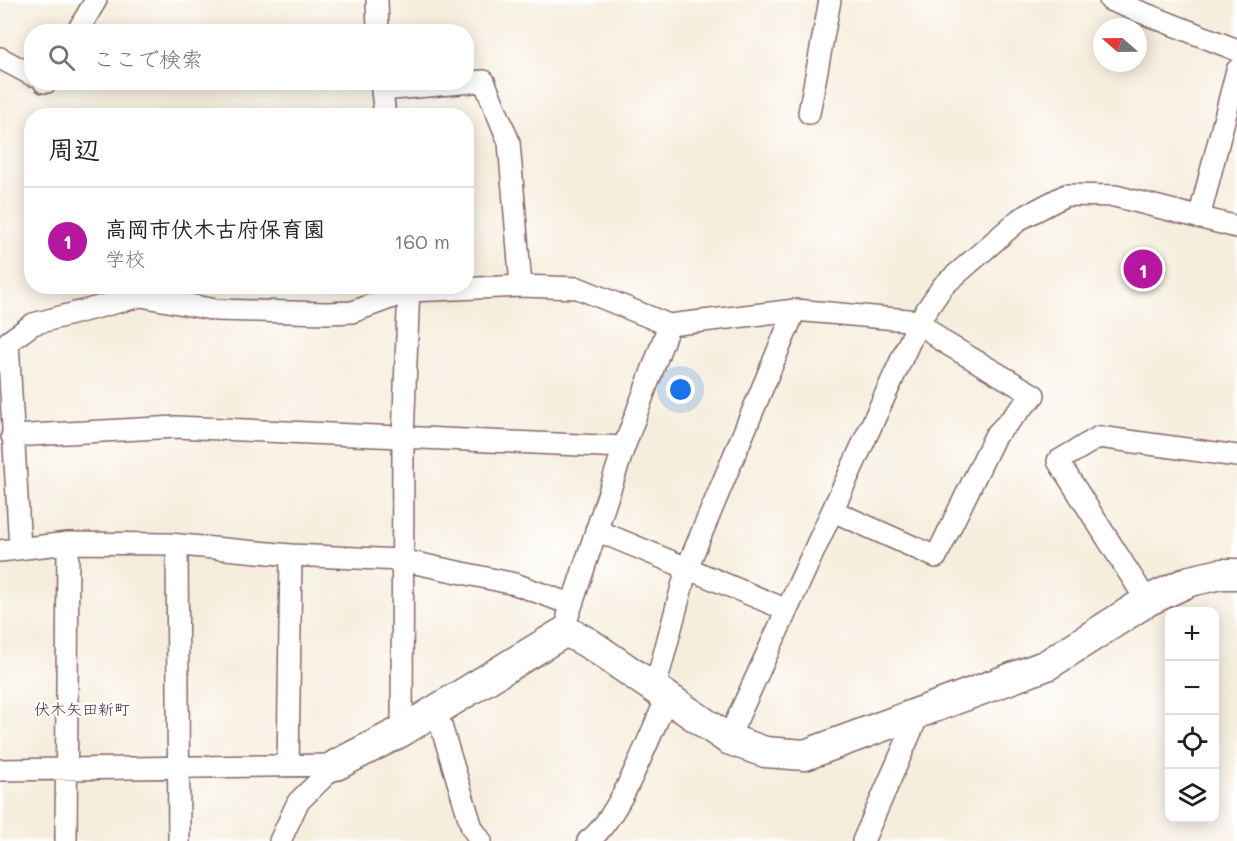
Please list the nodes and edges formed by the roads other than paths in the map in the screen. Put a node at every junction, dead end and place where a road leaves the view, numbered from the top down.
1 (96, 0) edge
2 (377, 0) edge
3 (830, 0) edge
4 (1110, 0) edge
5 (82, 24) edge
6 (378, 24) edge
7 (1237, 50) edge
8 (0, 58) edge
9 (1237, 70) edge
10 (24, 71) edge
11 (474, 81) edge
12 (382, 90) edge
13 (384, 108) edge
14 (809, 113) dead end
15 (1199, 218) junction
16 (1237, 227) edge
17 (521, 286) junction
18 (474, 287) edge
19 (397, 294) edge
20 (410, 294) edge
21 (795, 310) junction
22 (919, 321) junction
23 (669, 325) junction
24 (12, 436) junction
25 (403, 437) junction
26 (624, 447) junction
27 (1237, 456) edge
28 (833, 511) junction
29 (596, 530) junction
30 (68, 543) junction
31 (177, 545) junction
32 (10, 549) edge
33 (291, 555) junction
34 (402, 561) junction
35 (687, 568) junction
36 (1237, 574) edge
37 (1147, 601) junction
38 (787, 610) junction
39 (568, 618) junction
40 (661, 693) junction
41 (436, 709) junction
42 (920, 711) junction
43 (402, 731) junction
44 (728, 739) junction
45 (336, 765) junction
46 (177, 766) junction
47 (288, 766) junction
48 (0, 770) edge
49 (65, 770) junction
50 (66, 841) edge
51 (178, 841) edge
52 (280, 841) edge
53 (481, 841) edge
54 (588, 841) edge
55 (863, 841) edge

1 - 5 street
2 - 6 street
3 - 14 street
4 - 7 street
8 - 10 street
9 - 15 street
11 - 17 street
12 - 13 street
15 - 16 street
15 - 22 street
17 - 18 street
17 - 23 street
19 - 24 street
20 - 25 street
21 - 22 street
21 - 23 street
21 - 35 street
22 - 28 street
22 - 28 street
23 - 26 street
24 - 25 street
24 - 32 street
25 - 26 street
25 - 34 street
26 - 29 street
27 - 37 street
28 - 38 street
29 - 35 street
29 - 39 street
30 - 31 street
30 - 32 street
30 - 49 street
31 - 33 street
31 - 46 street
33 - 34 street
33 - 47 street
34 - 39 street
34 - 43 street
35 - 38 street
35 - 40 street
36 - 37 street
37 - 42 street
38 - 44 street
39 - 40 street
39 - 41 street
40 - 44 street
40 - 54 street
41 - 43 street
41 - 53 street
42 - 44 street
42 - 55 street
43 - 45 street
45 - 47 street
45 - 52 street
46 - 47 street
46 - 49 street
46 - 51 street
48 - 49 street
49 - 50 street

